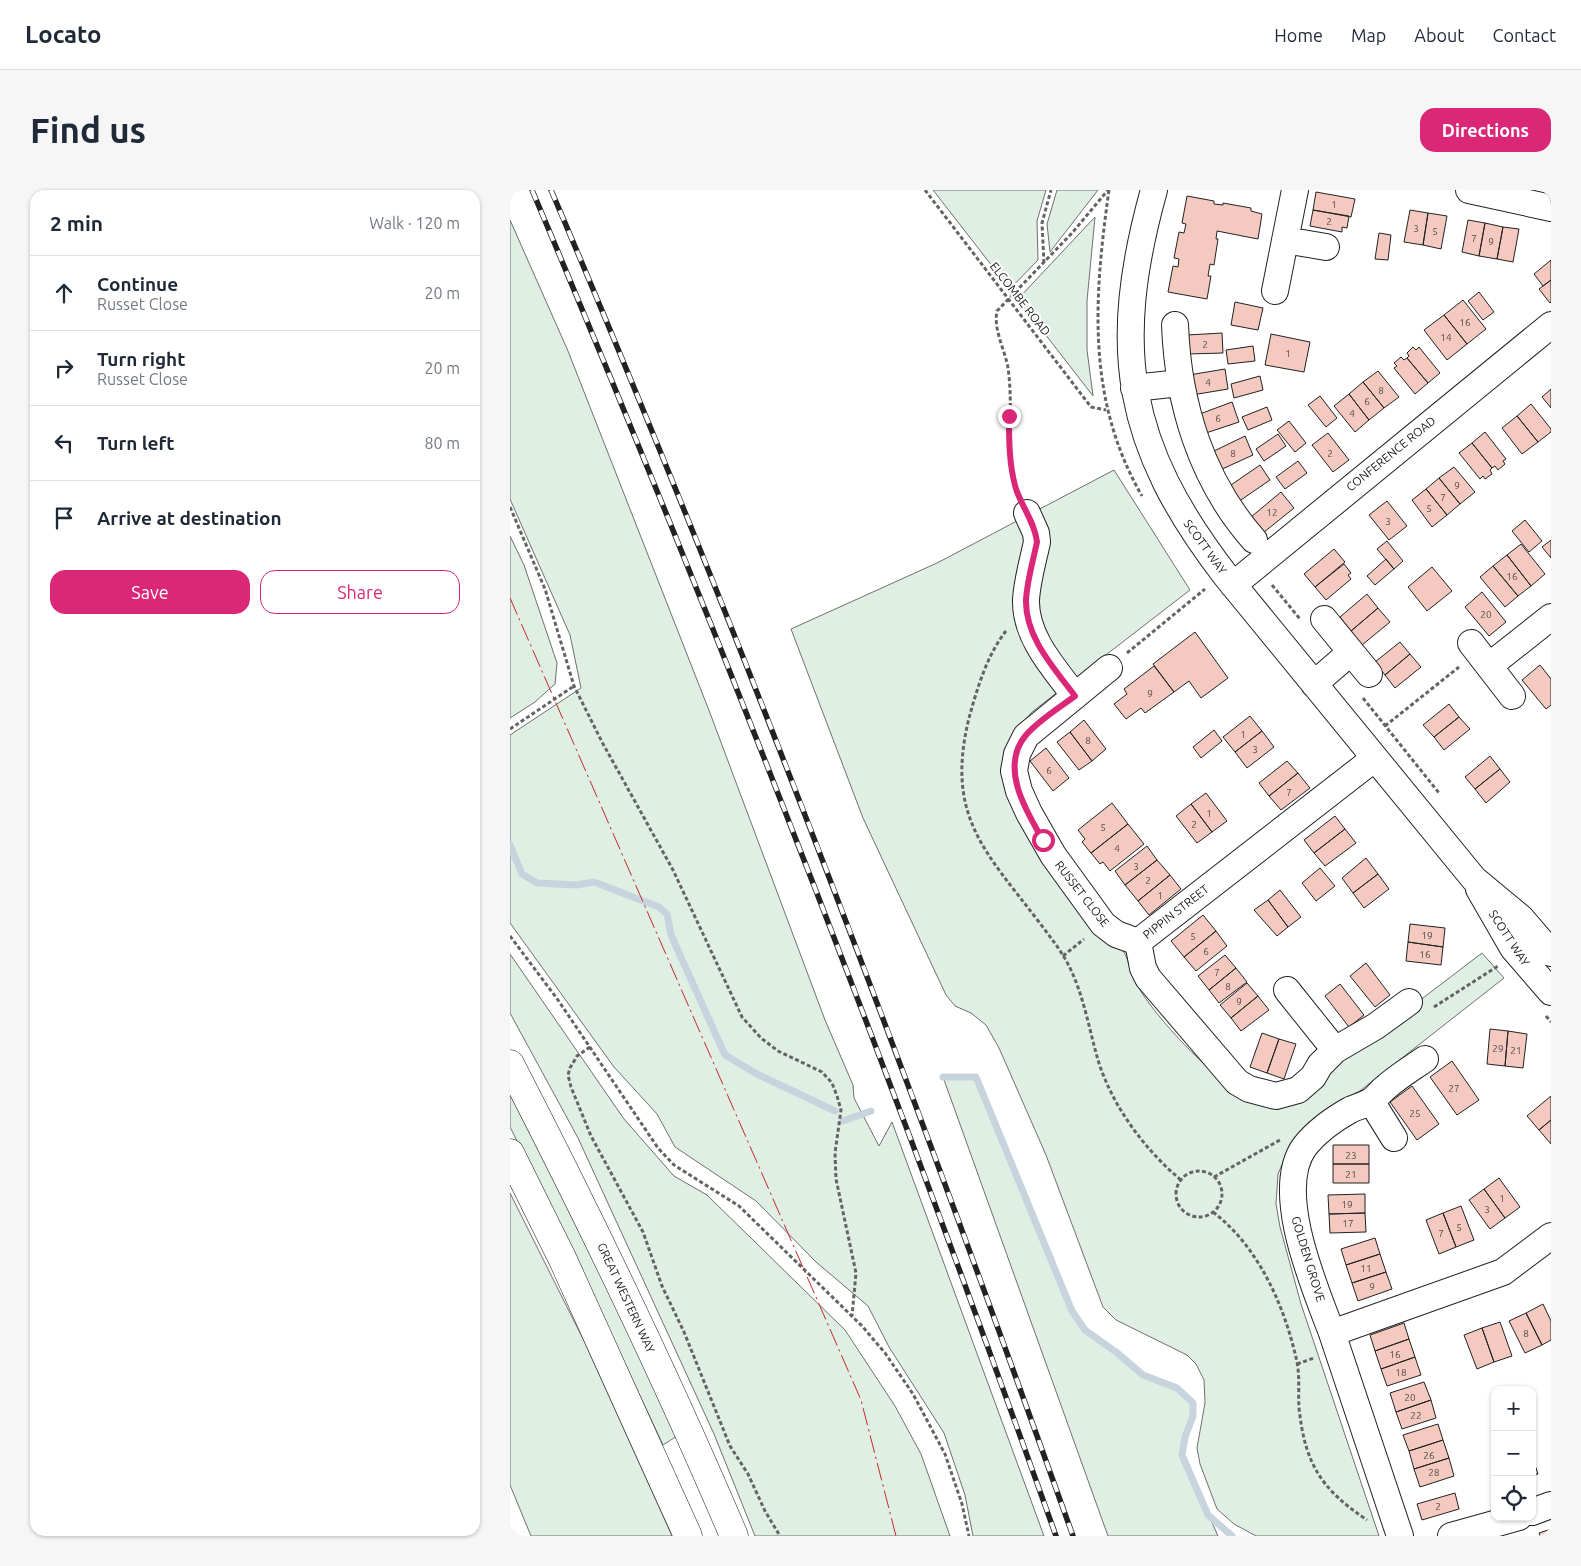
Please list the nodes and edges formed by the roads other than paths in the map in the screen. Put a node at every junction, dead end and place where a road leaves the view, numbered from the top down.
1 (1154, 190) edge
2 (1295, 190) edge
3 (1469, 190) edge
4 (1505, 193) edge
5 (1551, 208) edge
6 (1285, 240) junction
7 (1326, 247) dead end
8 (1275, 291) dead end
9 (1175, 325) dead end
10 (1551, 325) edge
11 (1180, 383) junction
12 (1134, 388) junction
13 (1027, 513) road end
14 (1254, 540) dead end
15 (1221, 586) junction
16 (1551, 617) edge
17 (1324, 619) dead end
18 (1351, 652) junction
19 (1109, 668) road end
20 (1369, 674) dead end
21 (1314, 684) junction
22 (1075, 696) junction
23 (1512, 696) dead end
24 (1375, 758) junction
25 (1474, 879) junction
26 (1138, 942) junction
27 (1551, 953) edge
28 (1287, 990) dead end
29 (1551, 992) edge
30 (1409, 1002) dead end
31 (1335, 1050) junction
32 (1425, 1059) dead end
33 (510, 1064) edge
34 (1371, 1101) junction
35 (1394, 1138) dead end
36 (510, 1153) edge
37 (1551, 1236) edge
38 (1332, 1333) junction
39 (1551, 1504) edge
40 (1536, 1510) edge
41 (1505, 1521) edge
42 (688, 1536) edge
43 (734, 1536) edge
44 (1400, 1536) edge
45 (1451, 1536) edge

1 - 12 street, SCOTT WAY
2 - 6 street
3 - 4 street
4 - 5 street
6 - 7 street
6 - 8 street
9 - 11 street
10 - 15 street, CONFERENCE ROAD
11 - 12 street
11 - 14 street
12 - 15 street, SCOTT WAY
13 - 22 street
15 - 21 street, SCOTT WAY
16 - 23 street
17 - 18 street
18 - 20 street
18 - 21 street
19 - 22 street, RUSSET CLOSE
21 - 24 street, SCOTT WAY
22 - 26 street, RUSSET CLOSE
24 - 25 street, SCOTT WAY
24 - 26 street, PIPPIN STREET
25 - 27 street, SCOTT WAY
25 - 29 street, SCOTT WAY
26 - 31 street, PIPPIN STREET
28 - 31 street
30 - 31 street, PIPPIN STREET
32 - 34 street, GOLDEN GROVE
33 - 43 main road, GREAT WESTERN WAY
34 - 35 street
34 - 38 street, GOLDEN GROVE
36 - 42 main road
37 - 38 street
38 - 44 street, GOLDEN GROVE
39 - 40 street
41 - 45 street

